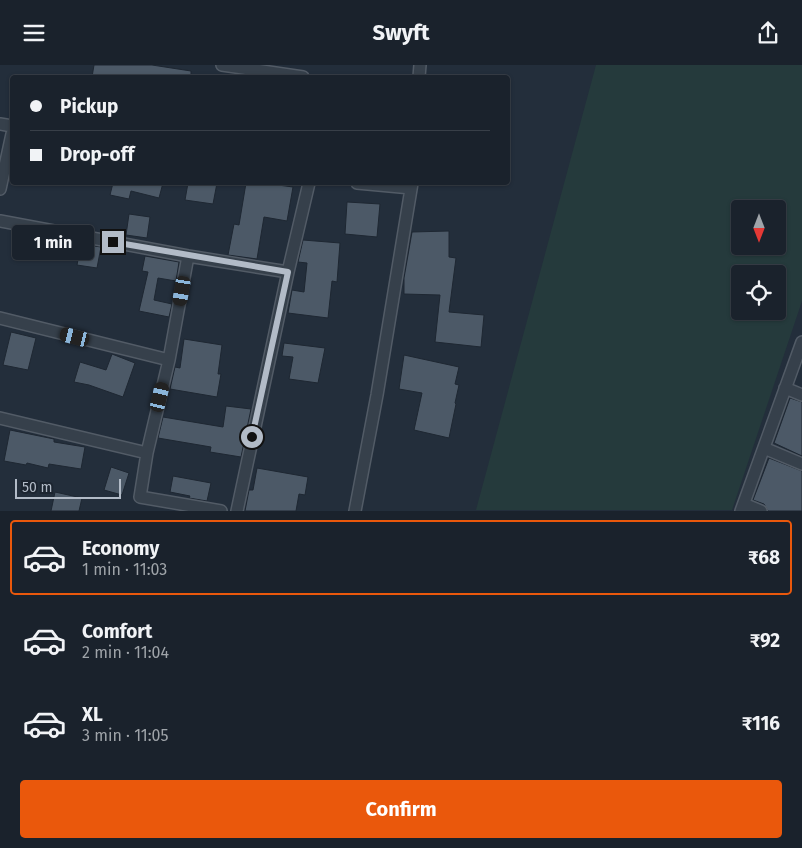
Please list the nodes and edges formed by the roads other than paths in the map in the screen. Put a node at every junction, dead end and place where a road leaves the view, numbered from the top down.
1 (222, 65) edge
2 (290, 75) edge
3 (10, 142) edge
4 (309, 185) edge
5 (412, 185) edge
6 (0, 189) edge
7 (0, 221) edge
8 (188, 256) junction
9 (288, 272) junction
10 (0, 318) edge
11 (802, 342) edge
12 (169, 360) junction
13 (785, 388) junction
14 (802, 395) edge
15 (0, 418) edge
16 (764, 448) junction
17 (147, 453) junction
18 (802, 464) edge
19 (742, 507) edge
20 (222, 511) edge
21 (237, 511) edge
22 (355, 511) edge
23 (761, 511) edge

1 - 2 street
3 - 6 street
4 - 9 street
5 - 22 street
7 - 8 street
8 - 9 street
8 - 12 street
9 - 21 street
10 - 12 street
11 - 13 street
12 - 17 street
13 - 14 street
13 - 16 street
15 - 17 street
16 - 18 street
16 - 19 street
17 - 20 street
19 - 23 street

